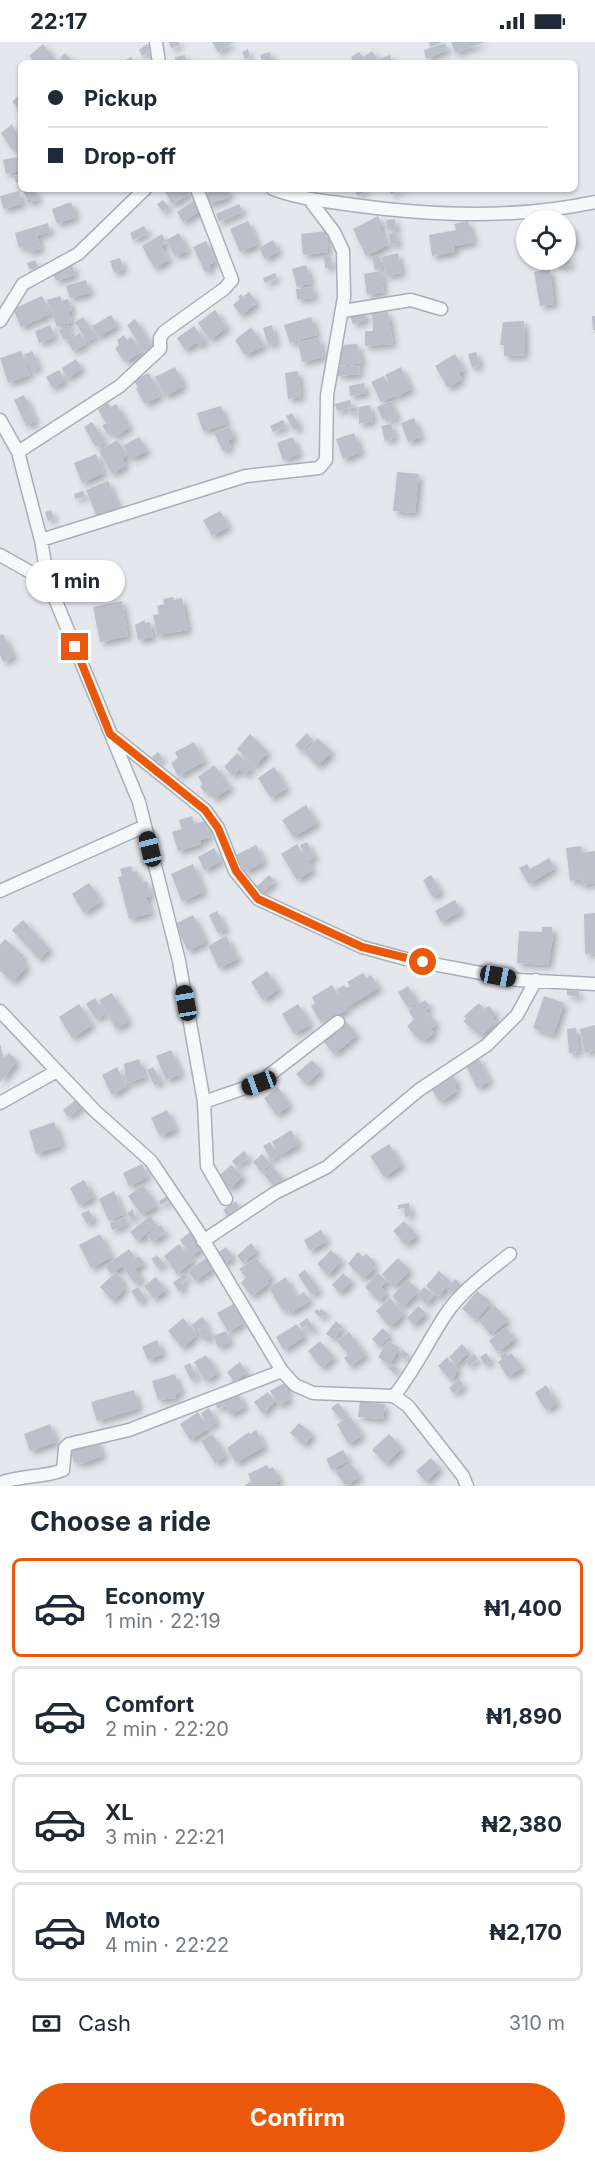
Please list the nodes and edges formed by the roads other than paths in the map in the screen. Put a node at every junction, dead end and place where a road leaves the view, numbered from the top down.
1 (156, 42) edge
2 (159, 60) edge
3 (142, 192) edge
4 (198, 192) edge
5 (284, 192) edge
6 (309, 199) junction
7 (595, 202) edge
8 (441, 309) dead end
9 (343, 311) junction
10 (0, 321) edge
11 (0, 420) edge
12 (18, 452) junction
13 (41, 540) junction
14 (0, 555) edge
15 (48, 582) junction
16 (110, 734) junction
17 (145, 826) junction
18 (0, 891) edge
19 (536, 980) junction
20 (595, 984) edge
21 (0, 1011) edge
22 (338, 1022) dead end
23 (57, 1071) junction
24 (204, 1102) junction
25 (0, 1103) edge
26 (226, 1199) dead end
27 (203, 1241) junction
28 (510, 1254) dead end
29 (282, 1371) junction
30 (394, 1396) junction
31 (28, 1481) edge
32 (0, 1483) edge
33 (466, 1486) edge

1 - 2 street
3 - 10 street
4 - 12 street
5 - 6 street
6 - 7 street
6 - 9 street
8 - 9 street
9 - 13 street
11 - 12 street
12 - 13 street
13 - 15 street
14 - 15 street
15 - 16 street
16 - 17 street
16 - 19 street
17 - 18 street
17 - 24 street
19 - 20 street
19 - 27 street
21 - 23 street
22 - 24 street
23 - 25 street
23 - 27 street
24 - 26 street
27 - 29 street
28 - 30 street
29 - 30 street
29 - 31 street
30 - 33 street
31 - 32 street

